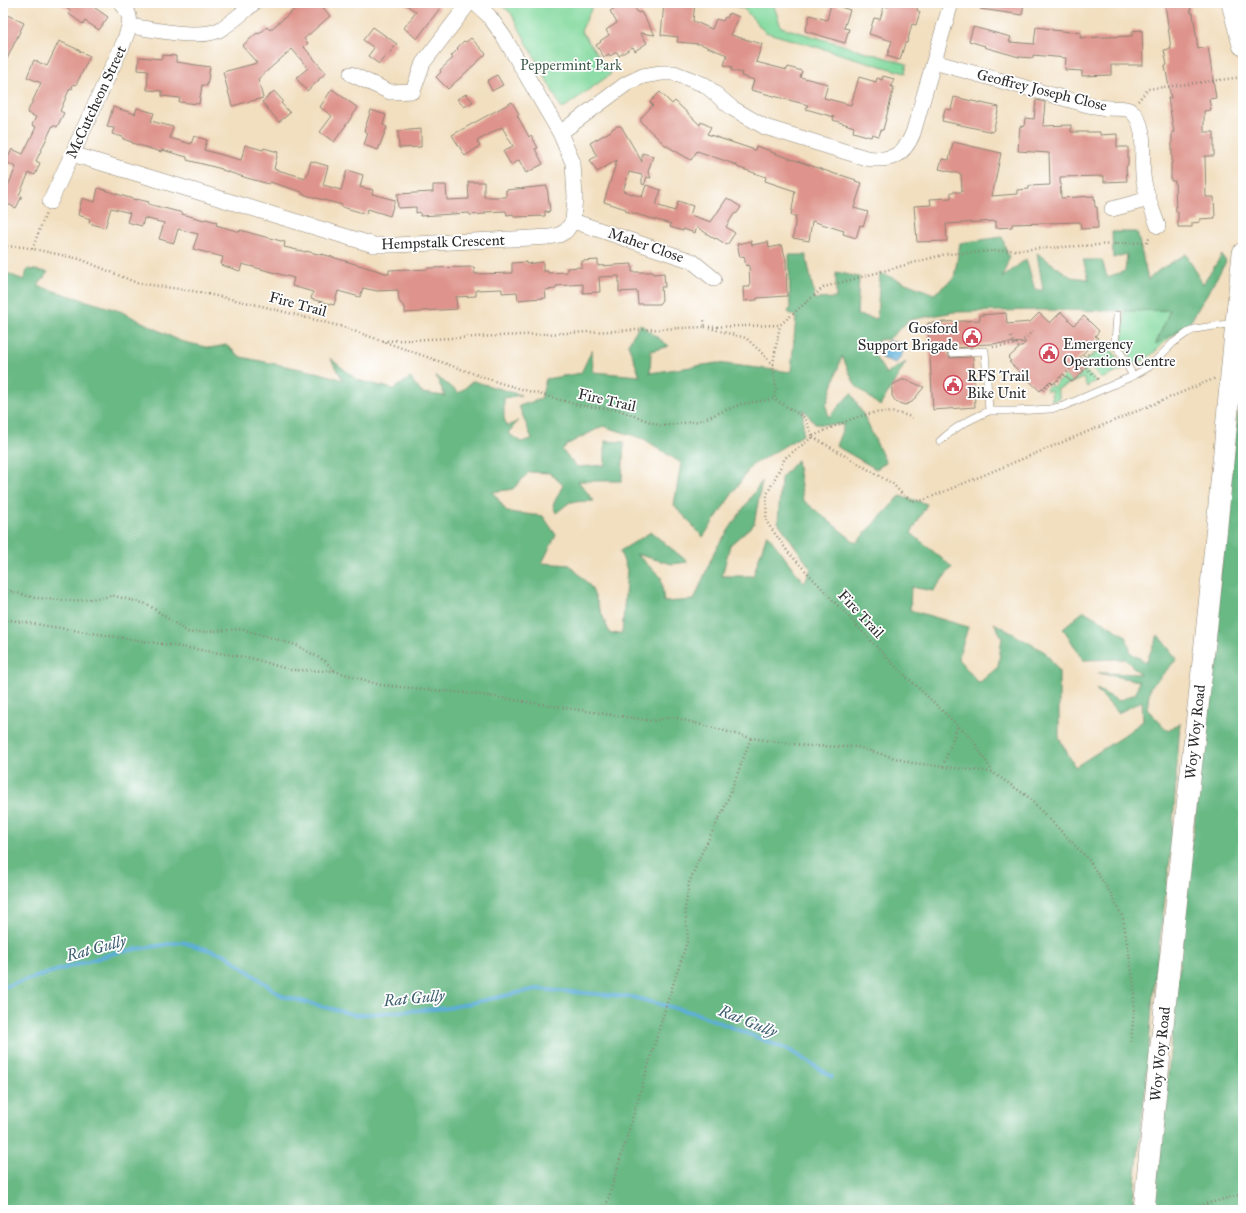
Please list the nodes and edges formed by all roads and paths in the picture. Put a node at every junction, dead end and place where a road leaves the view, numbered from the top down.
1 (121, 3) edge
2 (254, 3) edge
3 (469, 3) edge
4 (475, 3) edge
5 (951, 3) edge
6 (1232, 3) edge
7 (130, 26) junction
8 (1243, 45) edge
9 (934, 62) junction
10 (351, 74) dead end
11 (1243, 77) edge
12 (1130, 111) junction
13 (560, 133) junction
14 (72, 154) junction
15 (1149, 199) junction
16 (50, 202) joint
17 (1112, 209) dead end
18 (573, 221) junction
19 (1158, 226) joint
20 (3, 246) edge
21 (32, 249) junction
22 (1243, 253) edge
23 (714, 279) dead end
24 (1117, 314) dead end
25 (704, 319) dead end
26 (1236, 323) junction
27 (780, 325) junction
28 (705, 326) junction
29 (1035, 329) dead end
30 (1012, 337) dead end
31 (381, 341) junction
32 (1104, 343) dead end
33 (1015, 344) junction
34 (1019, 348) dead end
35 (986, 351) junction
36 (952, 353) dead end
37 (1078, 360) junction
38 (773, 365) junction
39 (1133, 376) junction
40 (1230, 376) junction
41 (1100, 381) dead end
42 (1043, 390) dead end
43 (1018, 396) dead end
44 (998, 397) dead end
45 (774, 399) junction
46 (989, 411) junction
47 (913, 418) dead end
48 (813, 436) junction
49 (940, 441) dead end
50 (3, 589) edge
51 (3, 619) edge
52 (335, 671) junction
53 (958, 725) junction
54 (751, 738) junction
55 (943, 766) junction
56 (992, 772) junction
57 (1131, 1042) dead end
58 (1243, 1194) edge
59 (605, 1210) edge
60 (1144, 1210) edge
61 (1183, 1210) edge

1 - 7 street, McCutcheon Street
2 - 7 street
3 - 10 street
4 - 13 street
5 - 9 street
6 - 8 main road
7 - 14 street, McCutcheon Street
9 - 12 street, Geoffrey Joseph Close
9 - 13 street
11 - 12 path
12 - 15 street
13 - 18 street
14 - 16 street, McCutcheon Street
14 - 18 street, Hempstalk Crescent
15 - 17 street
15 - 19 street
16 - 21 path
18 - 23 street, Maher Close
19 - 27 path
20 - 21 path, Fire Trail
21 - 31 path, Fire Trail
22 - 26 main road, Woy Woy Road
24 - 39 lane
25 - 28 path
26 - 39 lane
26 - 40 main road, Woy Woy Road
27 - 28 path
27 - 38 path
28 - 31 path
28 - 38 path
29 - 33 path
30 - 33 path
31 - 45 path, Fire Trail
32 - 37 path
33 - 34 path
33 - 35 path
35 - 36 lane
35 - 46 lane
37 - 41 path
37 - 42 path
38 - 45 path
39 - 46 lane
40 - 48 path
40 - 60 main road, Woy Woy Road
43 - 44 path
45 - 48 path
46 - 49 lane
47 - 48 path, Fire Trail
48 - 53 path, Fire Trail
50 - 52 path
51 - 52 path
52 - 54 path
53 - 55 path
53 - 56 path, Fire Trail
54 - 55 path
54 - 59 path
55 - 56 path
56 - 57 path
58 - 61 path

